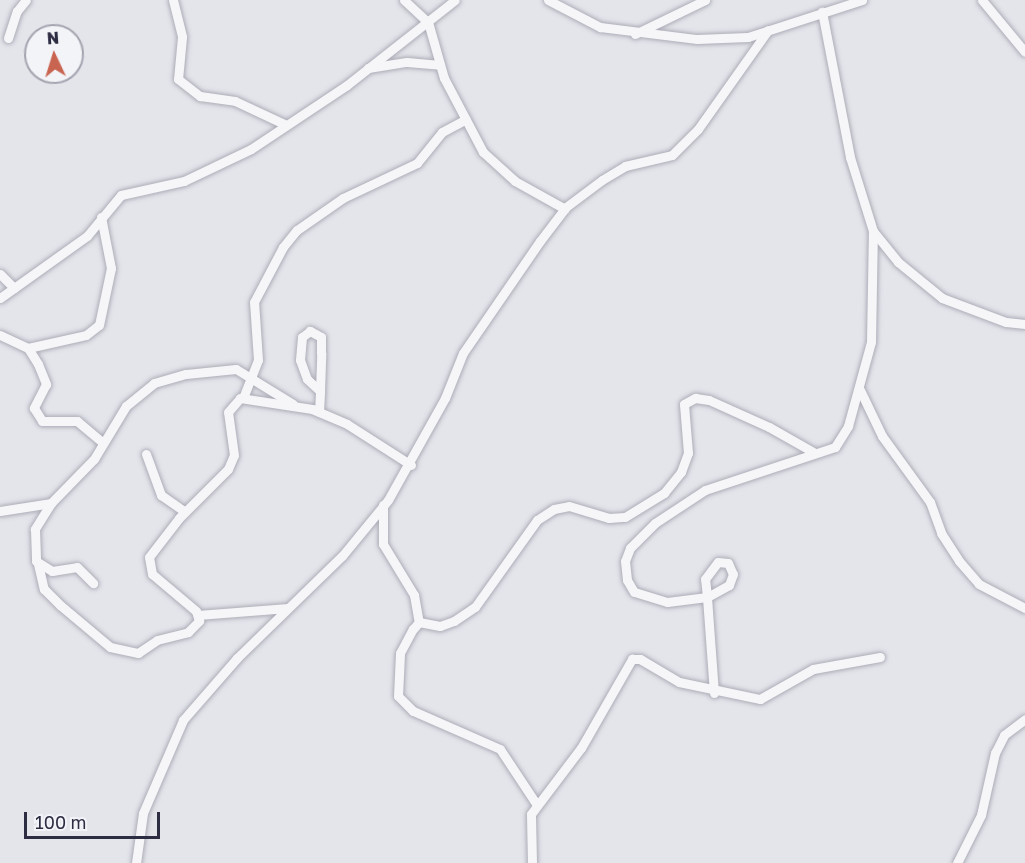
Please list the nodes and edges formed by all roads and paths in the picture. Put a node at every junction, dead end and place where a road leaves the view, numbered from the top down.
1 (26, 0) edge
2 (173, 0) edge
3 (404, 0) edge
4 (455, 0) edge
5 (548, 0) edge
6 (705, 0) edge
7 (862, 0) edge
8 (982, 0) edge
9 (822, 12) junction
10 (428, 22) junction
11 (768, 30) junction
12 (634, 34) junction
13 (8, 38) dead end
14 (1025, 52) edge
15 (440, 64) junction
16 (369, 68) junction
17 (466, 119) junction
18 (284, 124) junction
19 (565, 209) junction
20 (101, 217) junction
21 (873, 231) junction
22 (0, 274) edge
23 (14, 288) junction
24 (0, 298) edge
25 (1025, 324) edge
26 (0, 335) edge
27 (28, 348) junction
28 (251, 376) junction
29 (860, 390) junction
30 (320, 391) junction
31 (243, 398) junction
32 (298, 408) junction
33 (319, 412) junction
34 (103, 443) junction
35 (815, 453) junction
36 (146, 454) dead end
37 (411, 465) junction
38 (51, 504) junction
39 (383, 505) junction
40 (0, 511) edge
41 (185, 512) junction
42 (38, 564) junction
43 (93, 584) dead end
44 (286, 608) junction
45 (1025, 608) edge
46 (199, 615) junction
47 (419, 622) junction
48 (880, 657) dead end
49 (714, 693) junction
50 (1025, 719) edge
51 (537, 805) junction
52 (136, 863) edge
53 (532, 863) edge
54 (957, 863) edge

1 - 13 street
2 - 18 street
3 - 10 street
4 - 10 street
5 - 12 street
6 - 12 street
7 - 9 street
8 - 14 street
9 - 11 street
9 - 21 street
10 - 15 street
10 - 16 street
11 - 12 street
11 - 19 street
15 - 16 street
15 - 17 street
16 - 18 street
17 - 19 street
17 - 28 street
18 - 20 street
19 - 37 street
20 - 23 street
20 - 27 street
21 - 25 street
21 - 29 street
22 - 23 street
23 - 24 street
26 - 27 street
27 - 34 street
28 - 31 street
28 - 32 street
28 - 34 street
29 - 35 street
29 - 45 street
30 - 30 street
30 - 33 street
31 - 32 street
31 - 41 street
32 - 33 street
33 - 37 street
34 - 38 street
35 - 47 street
35 - 49 street
36 - 41 street
37 - 39 street
38 - 40 street
38 - 42 street
39 - 44 street
39 - 47 street
41 - 46 street
42 - 43 street
42 - 46 street
44 - 46 street
44 - 52 street
47 - 51 street
48 - 49 street
49 - 51 street
50 - 54 street
51 - 53 street

